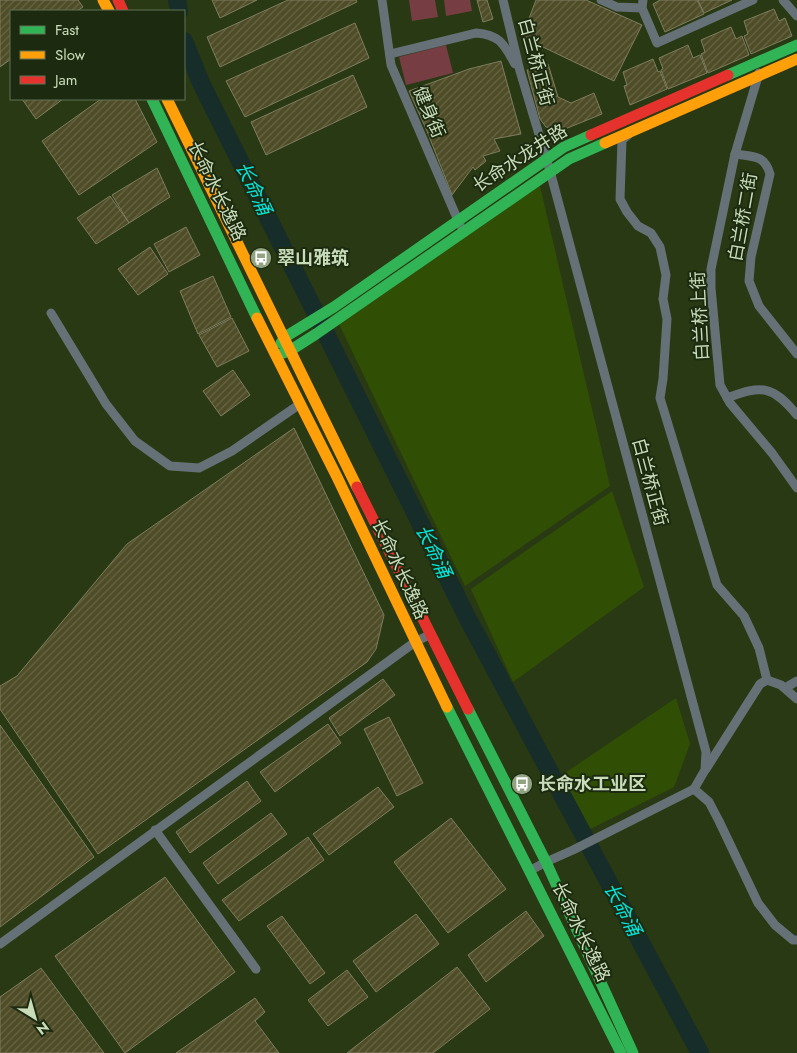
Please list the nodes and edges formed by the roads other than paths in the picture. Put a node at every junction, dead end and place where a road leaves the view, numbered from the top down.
1 (382, 0) edge
2 (503, 0) edge
3 (601, 0) edge
4 (753, 0) edge
5 (783, 0) edge
6 (642, 4) edge
7 (797, 16) edge
8 (797, 46) edge
9 (390, 54) junction
10 (797, 58) edge
11 (757, 63) junction
12 (520, 70) junction
13 (759, 75) junction
14 (152, 100) edge
15 (168, 100) edge
16 (632, 132) junction
17 (735, 154) junction
18 (546, 158) junction
19 (550, 172) junction
20 (458, 221) junction
21 (462, 232) junction
22 (51, 314) dead end
23 (286, 337) junction
24 (291, 350) junction
25 (275, 354) junction
26 (797, 354) edge
27 (727, 398) junction
28 (300, 404) junction
29 (797, 415) edge
30 (797, 488) edge
31 (431, 634) junction
32 (415, 642) junction
33 (768, 680) junction
34 (797, 681) edge
35 (785, 688) junction
36 (797, 699) edge
37 (705, 770) junction
38 (694, 789) junction
39 (156, 830) junction
40 (546, 862) junction
41 (531, 870) junction
42 (797, 940) edge
43 (0, 944) edge
44 (256, 969) dead end
45 (621, 1053) edge
46 (634, 1053) edge

1 - 9 street, 健身街
2 - 12 street, 白兰桥正街
3 - 6 street
4 - 6 street
5 - 7 street
8 - 11 street, 长命水龙井路
9 - 12 street
9 - 20 street, 健身街
10 - 13 street, 长命水龙井路
11 - 13 street, 白兰桥上街
11 - 18 street, 长命水龙井路
12 - 18 street, 白兰桥正街
13 - 16 street, 长命水龙井路
13 - 17 street, 白兰桥上街
14 - 25 street, 长命水长逸路
15 - 23 street, 长命水长逸路
16 - 19 street, 长命水龙井路
16 - 33 street, 白兰桥上街
17 - 26 street, 白兰桥二街
17 - 27 street, 白兰桥上街
18 - 19 street, 白兰桥正街
18 - 20 street, 长命水龙井路
19 - 21 street, 长命水龙井路
19 - 37 street, 白兰桥正街
20 - 21 street, 健身街
20 - 23 street, 长命水龙井路
21 - 24 street, 长命水龙井路
22 - 28 street
23 - 24 street, 长命水长逸路
23 - 25 street
24 - 25 street
24 - 31 street, 长命水长逸路
25 - 28 street, 长命水长逸路
27 - 29 street
27 - 30 street, 白兰桥上街
28 - 32 street, 长命水长逸路
31 - 32 street
31 - 40 street, 长命水长逸路
32 - 39 street
32 - 41 street, 长命水长逸路
33 - 35 street
33 - 37 street
34 - 35 street
35 - 36 street
37 - 38 street
38 - 40 street
38 - 42 street
39 - 43 street
39 - 44 street
40 - 41 street
40 - 46 street, 长命水长逸路
41 - 45 street, 长命水长逸路

